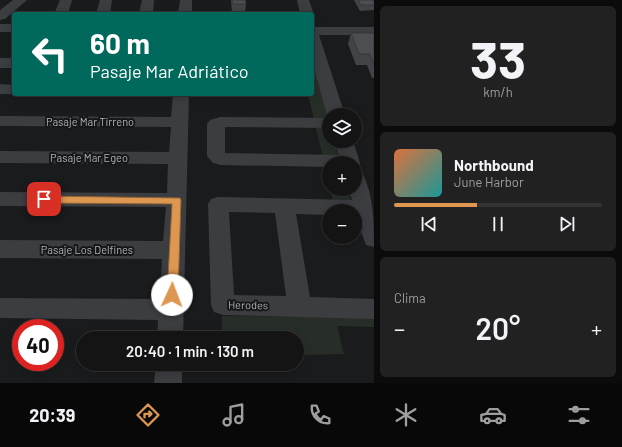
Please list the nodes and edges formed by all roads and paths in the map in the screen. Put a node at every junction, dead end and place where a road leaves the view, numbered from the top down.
1 (20, 0) edge
2 (66, 0) edge
3 (106, 0) edge
4 (148, 0) edge
5 (186, 0) edge
6 (303, 0) edge
7 (62, 12) edge
8 (103, 12) edge
9 (146, 12) edge
10 (185, 12) edge
11 (306, 12) edge
12 (0, 18) edge
13 (12, 21) edge
14 (314, 22) edge
15 (374, 22) edge
16 (0, 28) edge
17 (12, 28) edge
18 (314, 31) edge
19 (374, 31) edge
20 (314, 48) edge
21 (316, 61) edge
22 (0, 63) edge
23 (12, 63) edge
24 (0, 89) edge
25 (12, 90) edge
26 (314, 90) edge
27 (329, 90) junction
28 (181, 96) edge
29 (334, 108) edge
30 (0, 121) edge
31 (180, 122) junction
32 (322, 123) edge
33 (0, 157) edge
34 (178, 158) junction
35 (322, 165) edge
36 (361, 196) edge
37 (0, 199) edge
38 (176, 200) junction
39 (284, 205) junction
40 (365, 208) junction
41 (374, 239) edge
42 (0, 249) edge
43 (174, 250) junction
44 (299, 306) junction
45 (0, 308) edge
46 (374, 309) edge
47 (171, 310) junction
48 (170, 331) edge
49 (169, 371) edge
50 (168, 383) edge

1 - 12 street
2 - 7 street
3 - 8 street
4 - 9 street
5 - 10 street
6 - 11 street
12 - 13 street
14 - 15 street
16 - 17 street
18 - 19 street
20 - 21 street
21 - 27 street
22 - 23 street
24 - 25 street
26 - 27 street
27 - 29 street
28 - 31 street
30 - 31 street, Pasaje Mar Tirreno
31 - 34 street
32 - 35 street
33 - 34 street, Pasaje Mar Egeo
34 - 38 street
36 - 40 street
37 - 38 street
38 - 43 street
39 - 40 street
39 - 44 street
39 - 44 street, Herodes
40 - 41 street
42 - 43 street, Pasaje Los Delfines
43 - 47 street
44 - 46 street, Herodes
45 - 47 street
47 - 48 street
49 - 50 street

